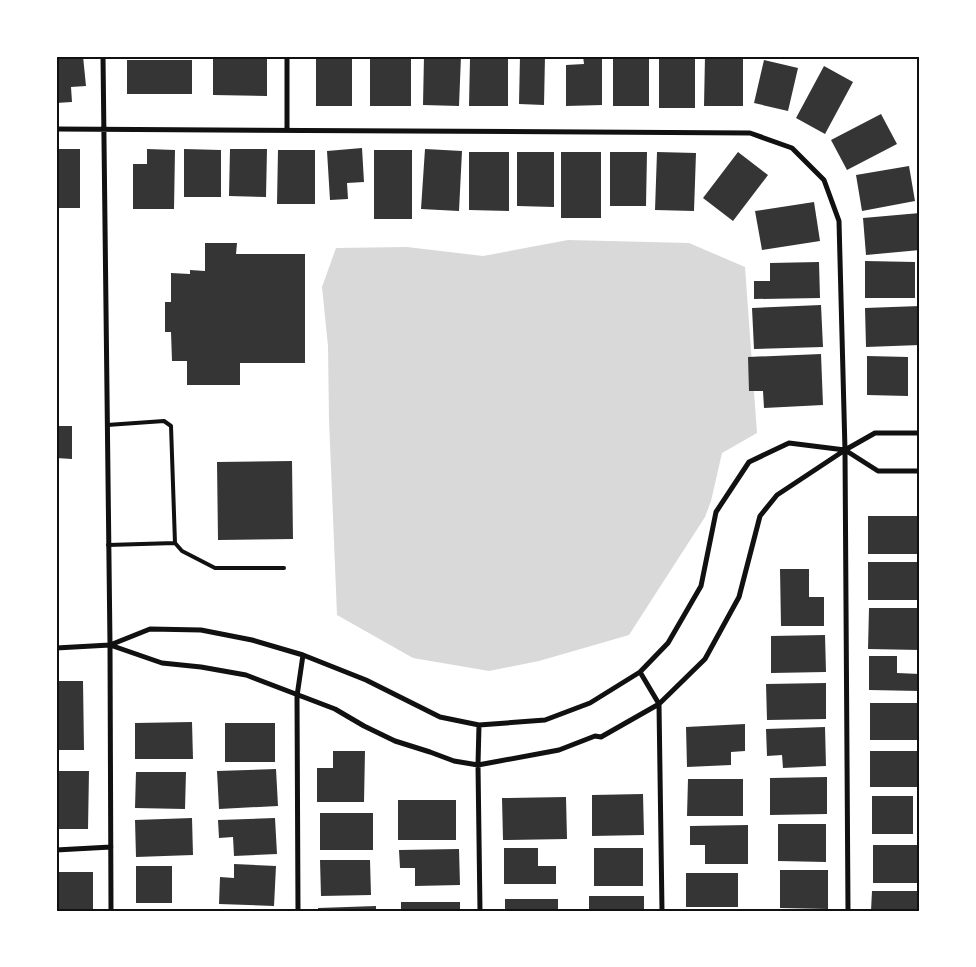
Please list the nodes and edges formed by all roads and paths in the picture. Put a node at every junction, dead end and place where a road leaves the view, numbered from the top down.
1 (102, 56) edge
2 (286, 56) edge
3 (56, 129) edge
4 (103, 129) junction
5 (287, 129) junction
6 (107, 425) junction
7 (920, 433) edge
8 (845, 450) junction
9 (920, 470) edge
10 (176, 543) junction
11 (108, 545) junction
12 (284, 568) dead end
13 (110, 645) junction
14 (56, 648) edge
15 (303, 655) junction
16 (640, 672) junction
17 (297, 696) junction
18 (659, 704) junction
19 (479, 725) junction
20 (478, 765) junction
21 (111, 848) junction
22 (56, 850) edge
23 (111, 911) edge
24 (298, 911) edge
25 (480, 911) edge
26 (662, 911) edge
27 (848, 911) edge

1 - 4 street
2 - 5 street
3 - 4 street
4 - 5 street
4 - 6 street
5 - 8 street
6 - 10 lane
6 - 11 street
7 - 8 street
8 - 9 street
8 - 16 street
8 - 18 street
8 - 27 street
10 - 11 lane
10 - 12 lane
11 - 13 street
13 - 14 street
13 - 15 street
13 - 17 street
13 - 21 street
15 - 17 street
15 - 19 street
16 - 18 street
16 - 19 street
17 - 20 street
17 - 24 street
18 - 20 street
18 - 26 street
19 - 20 street
20 - 25 street
21 - 22 street
21 - 23 street

